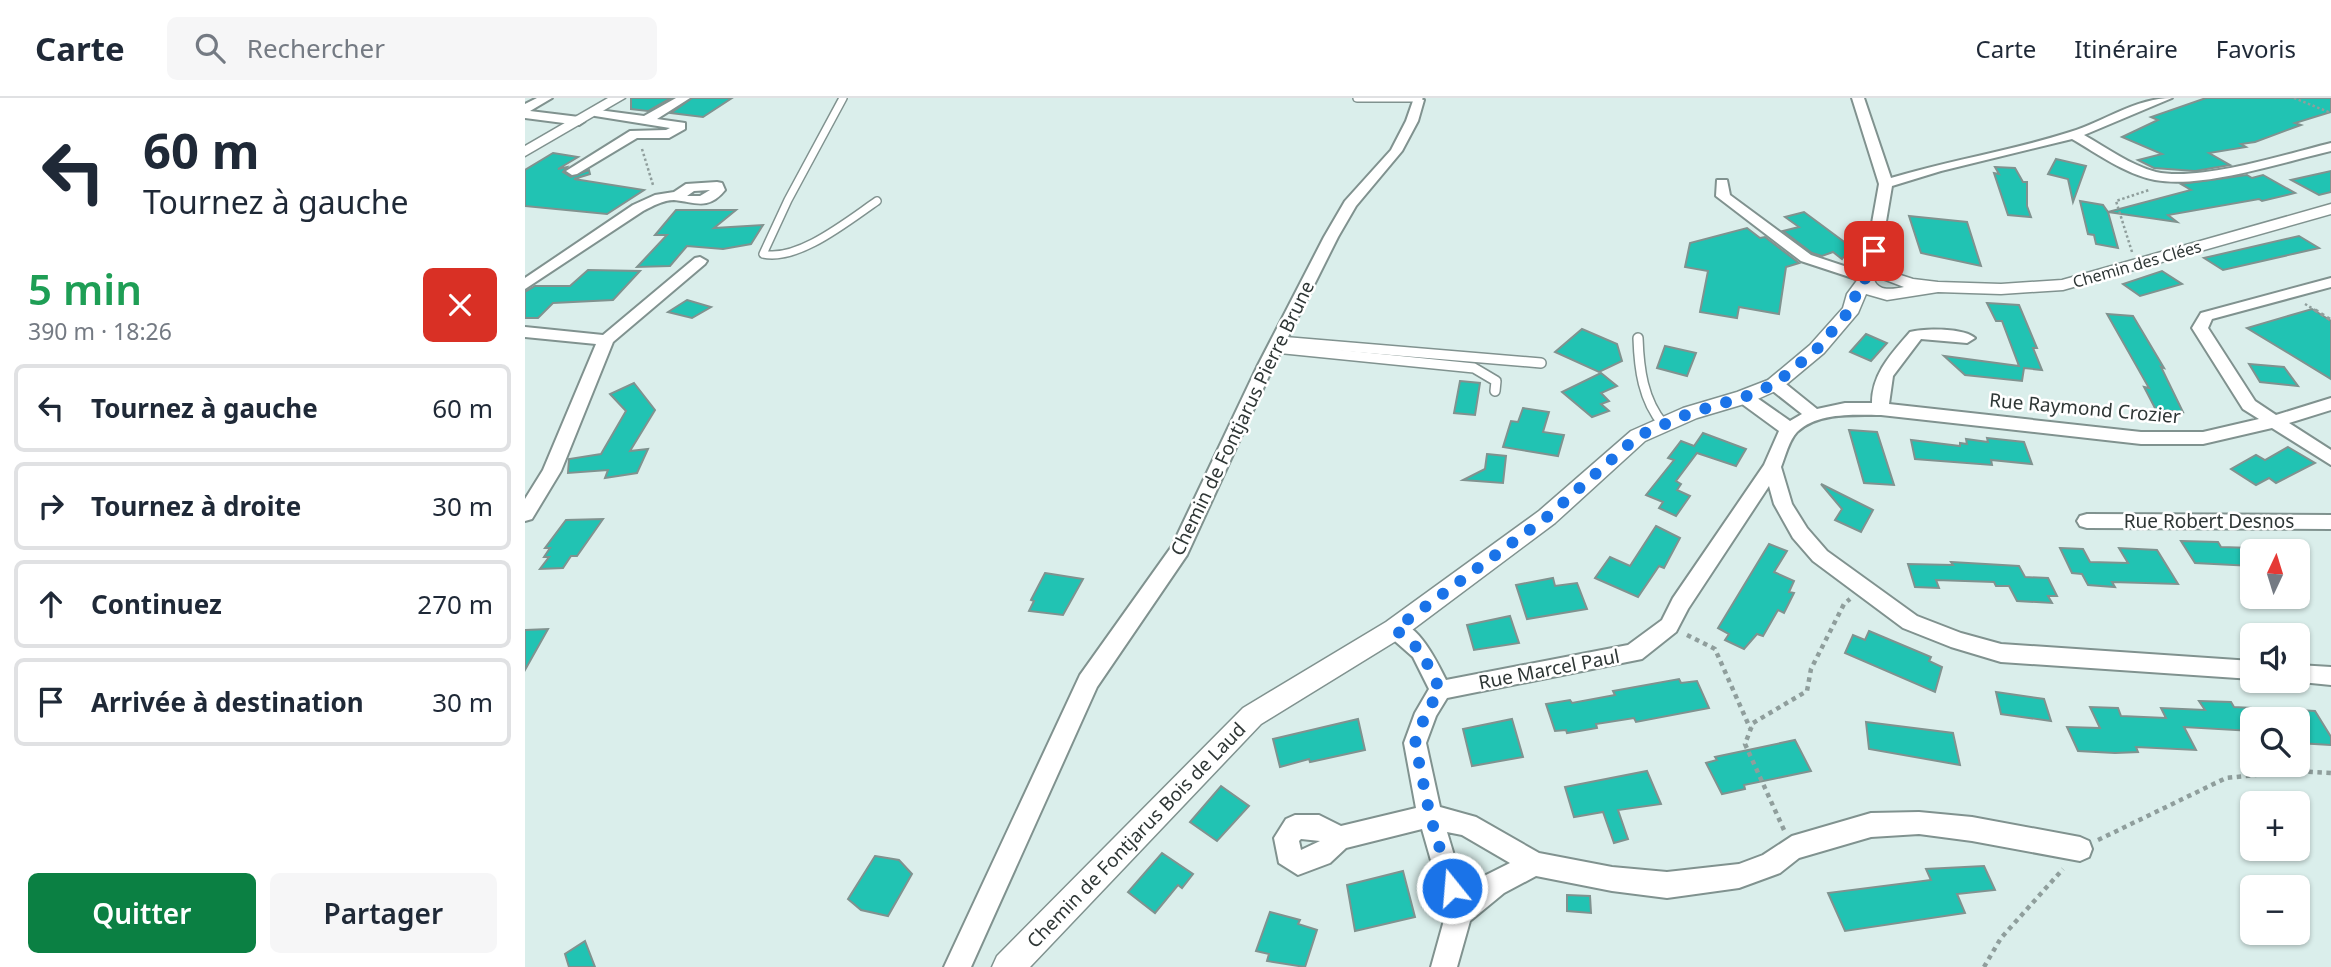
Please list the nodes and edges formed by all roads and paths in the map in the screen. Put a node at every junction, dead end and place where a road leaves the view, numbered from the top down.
1 (546, 98) edge
2 (618, 98) edge
3 (684, 98) edge
4 (843, 98) edge
5 (1357, 98) edge
6 (1858, 98) edge
7 (2166, 98) edge
8 (2294, 98) edge
9 (1418, 99) edge
10 (595, 112) junction
11 (526, 113) edge
12 (2331, 113) edge
13 (652, 120) junction
14 (579, 121) junction
15 (2074, 135) junction
16 (637, 138) junction
17 (2331, 147) edge
18 (525, 152) edge
19 (572, 171) dead end
20 (2158, 177) junction
21 (1722, 183) dead end
22 (1886, 184) junction
23 (718, 190) dead end
24 (2149, 190) joint
25 (660, 198) junction
26 (877, 201) dead end
27 (2331, 209) edge
28 (1874, 251) junction
29 (2146, 260) junction
30 (700, 261) dead end
31 (1866, 279) junction
32 (2331, 282) edge
33 (525, 285) edge
34 (1894, 285) junction
35 (2288, 294) junction
36 (1851, 309) junction
37 (2331, 320) edge
38 (525, 332) edge
39 (1638, 338) dead end
40 (1967, 338) dead end
41 (605, 340) junction
42 (1277, 345) junction
43 (1541, 363) dead end
44 (1775, 384) junction
45 (1495, 391) dead end
46 (1744, 397) junction
47 (2331, 404) edge
48 (1881, 409) junction
49 (1814, 415) junction
50 (2273, 422) junction
51 (1663, 424) junction
52 (1789, 429) junction
53 (2331, 459) edge
54 (1772, 467) junction
55 (525, 513) edge
56 (2087, 521) dead end
57 (2331, 522) edge
58 (1863, 589) junction
59 (1669, 626) junction
60 (1395, 629) junction
61 (2240, 669) edge
62 (2310, 675) edge
63 (2331, 676) edge
64 (1440, 690) junction
65 (1751, 730) junction
66 (2331, 773) edge
67 (1430, 816) junction
68 (1339, 838) dead end
69 (1793, 848) junction
70 (2080, 849) junction
71 (1535, 864) junction
72 (1459, 913) junction
73 (957, 967) edge
74 (1008, 967) edge
75 (1444, 967) edge
76 (1984, 967) edge

1 - 11 street
2 - 10 street
3 - 13 street
4 - 26 lane
5 - 9 lane
6 - 22 street
7 - 15 street
8 - 12 path
9 - 42 street, Chemin de Fontjarus Pierre Brune
10 - 13 street
10 - 14 street
11 - 14 street
13 - 16 street
13 - 16 street
14 - 18 street
15 - 20 street
15 - 22 street
16 - 19 street
16 - 25 path
17 - 20 street
20 - 24 street
21 - 31 street
22 - 28 street, Chemin de Fontjarus Bois de Laud
23 - 25 street
24 - 29 path
25 - 33 street
27 - 29 street, Chemin des Clées
28 - 31 street, Chemin de Fontjarus Bois de Laud
28 - 34 street
29 - 34 street, Chemin des Clées
30 - 41 street
31 - 34 street
31 - 36 street, Chemin de Fontjarus Bois de Laud
32 - 35 street
34 - 36 street, Chemin de Fontjarus Bois de Laud
35 - 37 path
35 - 50 street
36 - 44 street, Chemin de Fontjarus Bois de Laud
38 - 41 street
39 - 51 lane
40 - 48 street
41 - 55 street
42 - 43 lane
42 - 45 lane
42 - 73 street, Chemin de Fontjarus Pierre Brune
44 - 46 street, Chemin de Fontjarus Bois de Laud
44 - 49 street
46 - 51 street, Chemin de Fontjarus Bois de Laud
46 - 52 street
47 - 50 street, Rue Raymond Crozier
48 - 49 street, Rue Raymond Crozier
48 - 50 street, Rue Raymond Crozier
49 - 52 street, Rue Raymond Crozier
50 - 53 street
51 - 60 street, Chemin de Fontjarus Bois de Laud
52 - 54 street, Rue Marcel Paul
54 - 58 street
54 - 59 street, Rue Marcel Paul
56 - 57 street, Rue Robert Desnos
58 - 61 street
58 - 65 path
59 - 64 street, Rue Marcel Paul
59 - 65 path
60 - 64 street
60 - 74 street, Chemin de Fontjarus Bois de Laud
62 - 63 street
64 - 67 street
65 - 69 path
66 - 70 path
67 - 68 street
67 - 71 street
67 - 72 street
69 - 70 street
69 - 71 street
70 - 76 path
71 - 72 street
72 - 75 street

